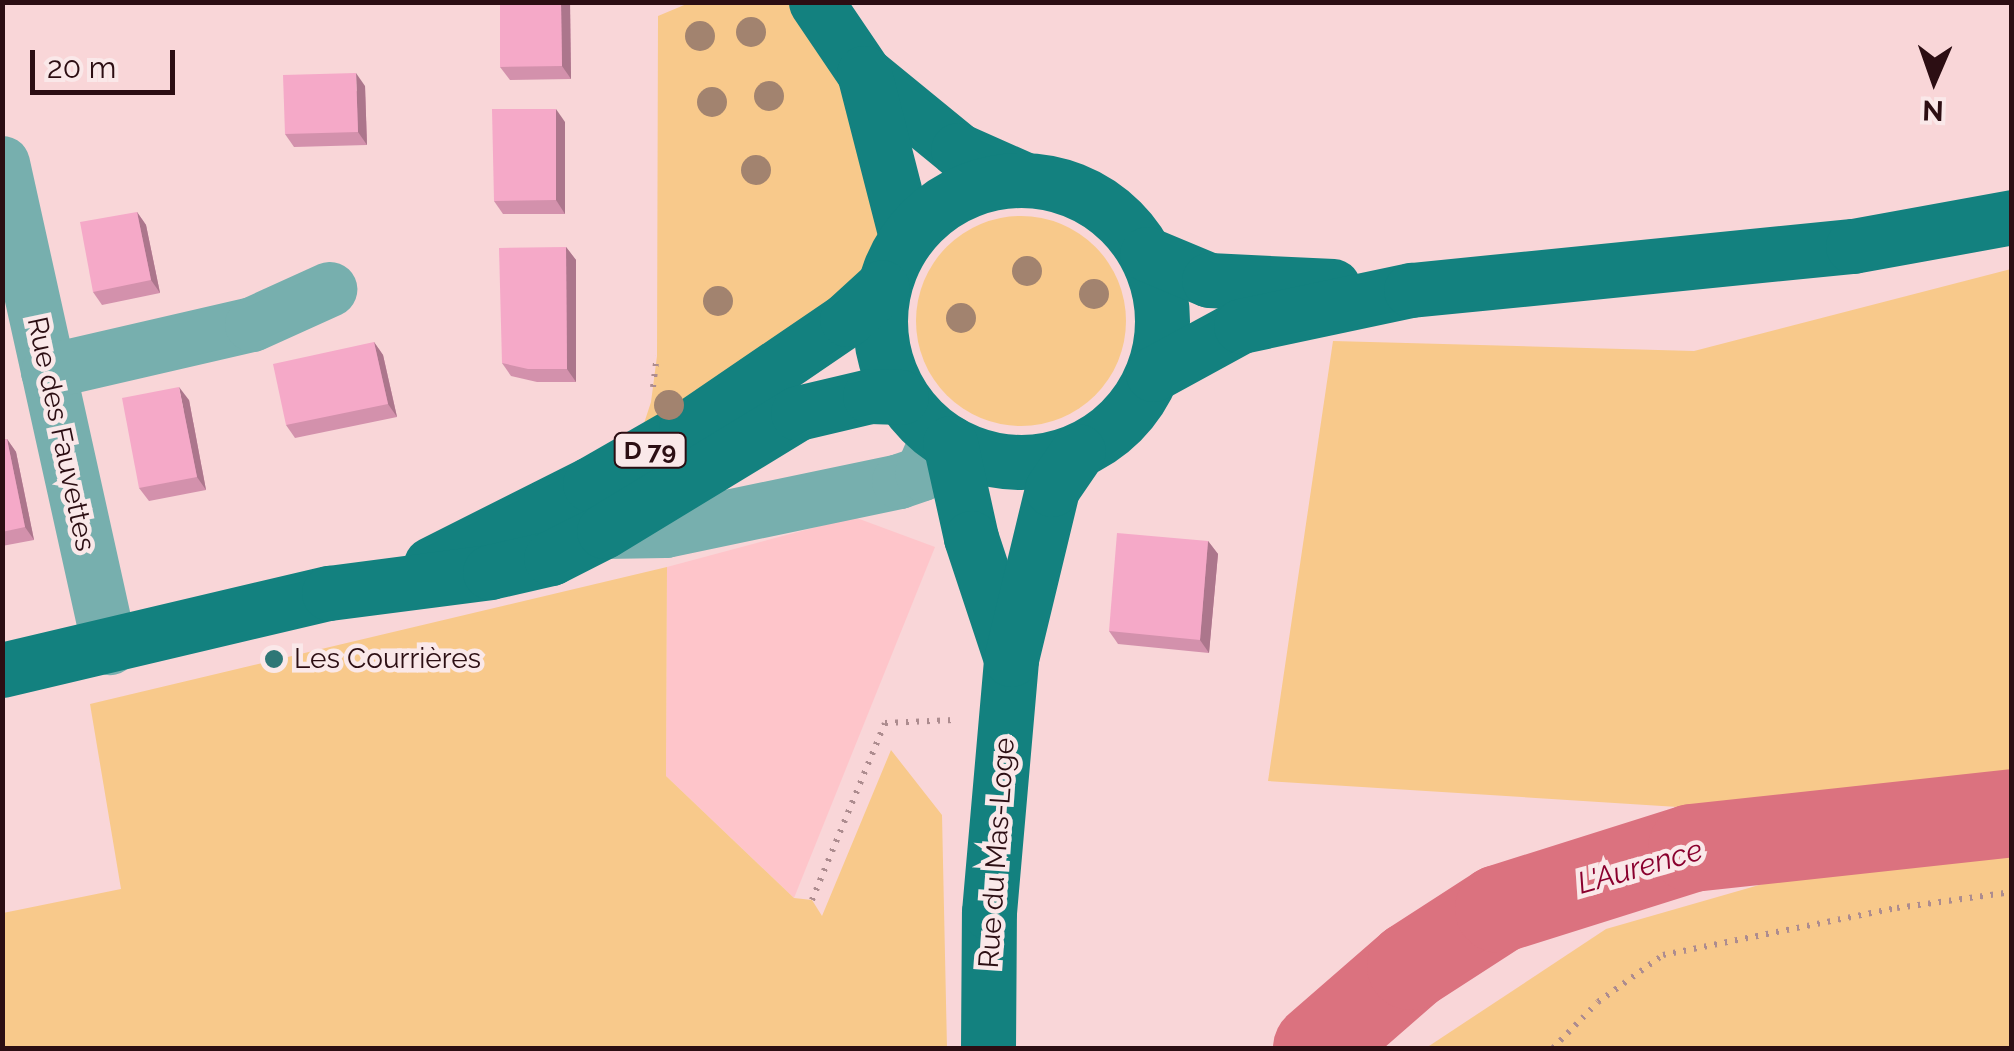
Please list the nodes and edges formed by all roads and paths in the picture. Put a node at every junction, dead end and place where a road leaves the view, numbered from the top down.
1 (816, 2) edge
2 (864, 73) junction
3 (2, 163) edge
4 (1023, 179) junction
5 (2012, 218) edge
6 (906, 238) junction
7 (1147, 254) junction
8 (882, 287) junction
9 (328, 288) dead end
10 (1411, 290) junction
11 (48, 371) junction
12 (1153, 374) junction
13 (902, 397) junction
14 (944, 440) junction
15 (1078, 451) junction
16 (604, 532) junction
17 (398, 581) junction
18 (109, 647) junction
19 (1010, 659) junction
20 (2, 670) edge
21 (1006, 718) junction
22 (2012, 892) edge
23 (812, 900) dead end
24 (988, 1048) edge
25 (1553, 1048) edge

1 - 2 main road
2 - 4 main road
2 - 6 main road
3 - 11 street, Rue des Fauvettes
4 - 6 main road
4 - 7 main road
5 - 10 main road
6 - 8 main road
7 - 10 main road
7 - 12 main road
8 - 13 main road
8 - 17 main road, D 79
9 - 11 street
10 - 12 main road
11 - 18 street, Rue des Fauvettes
12 - 15 main road
13 - 14 main road
13 - 16 main road, D 79
14 - 15 main road
14 - 16 street
14 - 19 main road, Rue du Mas-Loge
15 - 19 main road, Rue du Mas-Loge
16 - 17 main road, D 79
17 - 18 main road, D 79
18 - 20 main road, D 79
19 - 21 main road, Rue du Mas-Loge
21 - 23 path
21 - 24 main road, Rue du Mas-Loge
22 - 25 path

